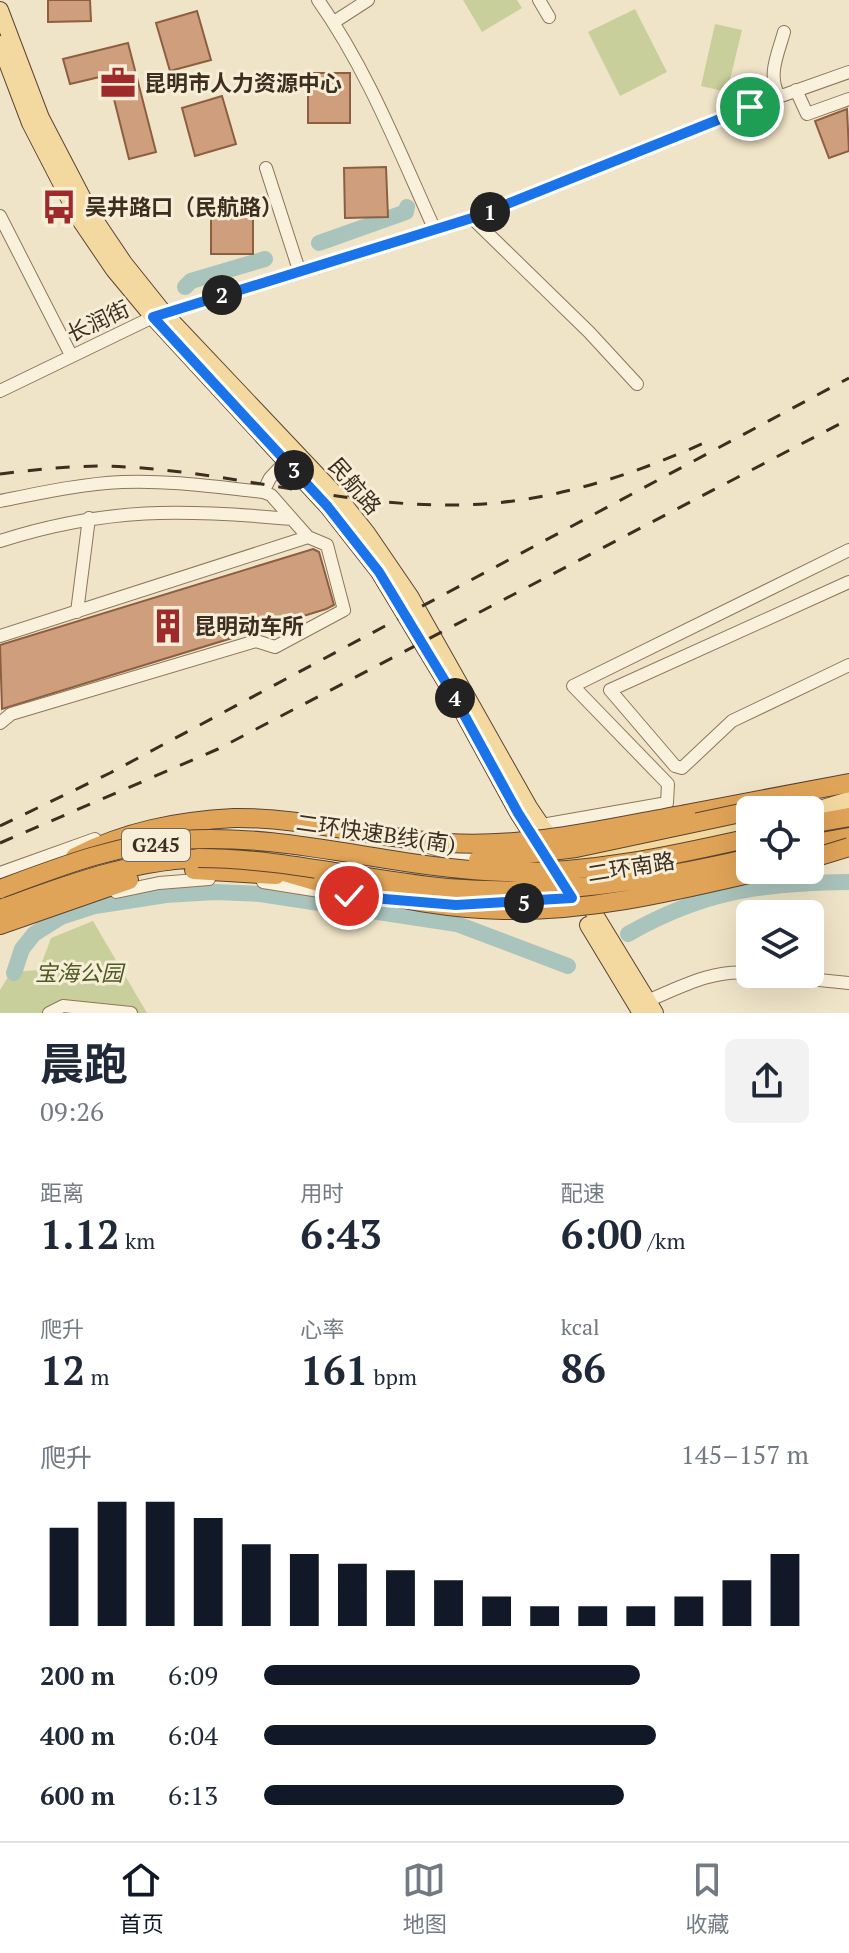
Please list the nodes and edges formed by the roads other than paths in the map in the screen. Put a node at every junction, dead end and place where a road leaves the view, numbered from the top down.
1 (318, 0) edge
2 (368, 0) edge
3 (539, 0) edge
4 (0, 10) edge
5 (549, 17) dead end
6 (334, 22) junction
7 (784, 32) dead end
8 (0, 44) edge
9 (849, 72) edge
10 (796, 90) junction
11 (779, 96) junction
12 (849, 99) edge
13 (266, 168) dead end
14 (0, 216) edge
15 (472, 218) junction
16 (434, 228) junction
17 (0, 231) edge
18 (299, 270) junction
19 (159, 315) junction
20 (59, 332) junction
21 (71, 355) junction
22 (637, 384) dead end
23 (0, 391) edge
24 (286, 461) junction
25 (263, 492) junction
26 (0, 501) edge
27 (89, 518) junction
28 (292, 519) junction
29 (308, 537) junction
30 (0, 541) edge
31 (849, 550) edge
32 (849, 582) edge
33 (77, 612) junction
34 (0, 636) edge
35 (849, 665) edge
36 (1, 717) edge
37 (682, 768) junction
38 (668, 784) junction
39 (849, 785) edge
40 (806, 796) edge
41 (849, 800) edge
42 (849, 807) edge
43 (824, 808) edge
44 (824, 811) edge
45 (736, 814) edge
46 (849, 817) edge
47 (824, 821) edge
48 (542, 825) junction
49 (736, 830) edge
50 (849, 837) edge
51 (216, 839) junction
52 (736, 841) edge
53 (824, 841) edge
54 (849, 848) edge
55 (824, 853) edge
56 (198, 858) junction
57 (558, 861) junction
58 (736, 861) edge
59 (736, 870) edge
60 (100, 874) junction
61 (736, 877) edge
62 (322, 883) junction
63 (2, 885) edge
64 (578, 898) junction
65 (0, 908) edge
66 (0, 925) edge
67 (0, 932) edge
68 (736, 971) edge
69 (824, 980) edge
70 (849, 983) edge
71 (642, 1010) edge
72 (49, 1013) edge
73 (131, 1013) edge

1 - 6 street
2 - 6 street
3 - 5 street
4 - 19 main road, 民航路
6 - 16 street
7 - 11 street
8 - 19 main road, 民航路
9 - 10 street, 长润街
10 - 11 street, 长润街
10 - 12 street
11 - 15 street, 长润街
13 - 18 street
14 - 20 street
15 - 16 street, 长润街
15 - 22 street
16 - 18 street, 长润街
17 - 20 street
18 - 19 street, 长润街
19 - 21 street, 长润街
19 - 24 main road, 民航路
19 - 48 main road, 民航路
20 - 21 street
21 - 23 street, 长润街
24 - 25 street
24 - 57 main road, 民航路
25 - 26 street
25 - 28 street
27 - 28 street
27 - 30 street
27 - 33 street
28 - 29 street
29 - 33 street
29 - 36 street
31 - 38 street
32 - 37 street
33 - 34 street
35 - 37 street
37 - 38 street
38 - 48 street
39 - 40 highway
39 - 63 highway, bridge
41 - 43 main road
42 - 44 main road
45 - 51 highway, bridge
46 - 47 highway
48 - 57 main road, 民航路
49 - 57 main road, 二环南路 / G245
50 - 53 highway
51 - 52 highway, 二环快速B线(南), bridge
51 - 63 highway, 二环快速B线(南), bridge
54 - 55 highway, bridge
56 - 58 highway, bridge
56 - 60 highway
56 - 62 highway, bridge
57 - 63 main road, 二环南路 / G245
57 - 63 street
57 - 64 main road, 民航路
59 - 64 main road, 二环南路 / G245
60 - 65 highway
60 - 66 highway
61 - 62 highway, bridge
62 - 66 highway
64 - 65 main road, 二环南路 / G245
64 - 67 street
64 - 71 main road, 民航路
68 - 71 street
69 - 70 street
72 - 73 street

